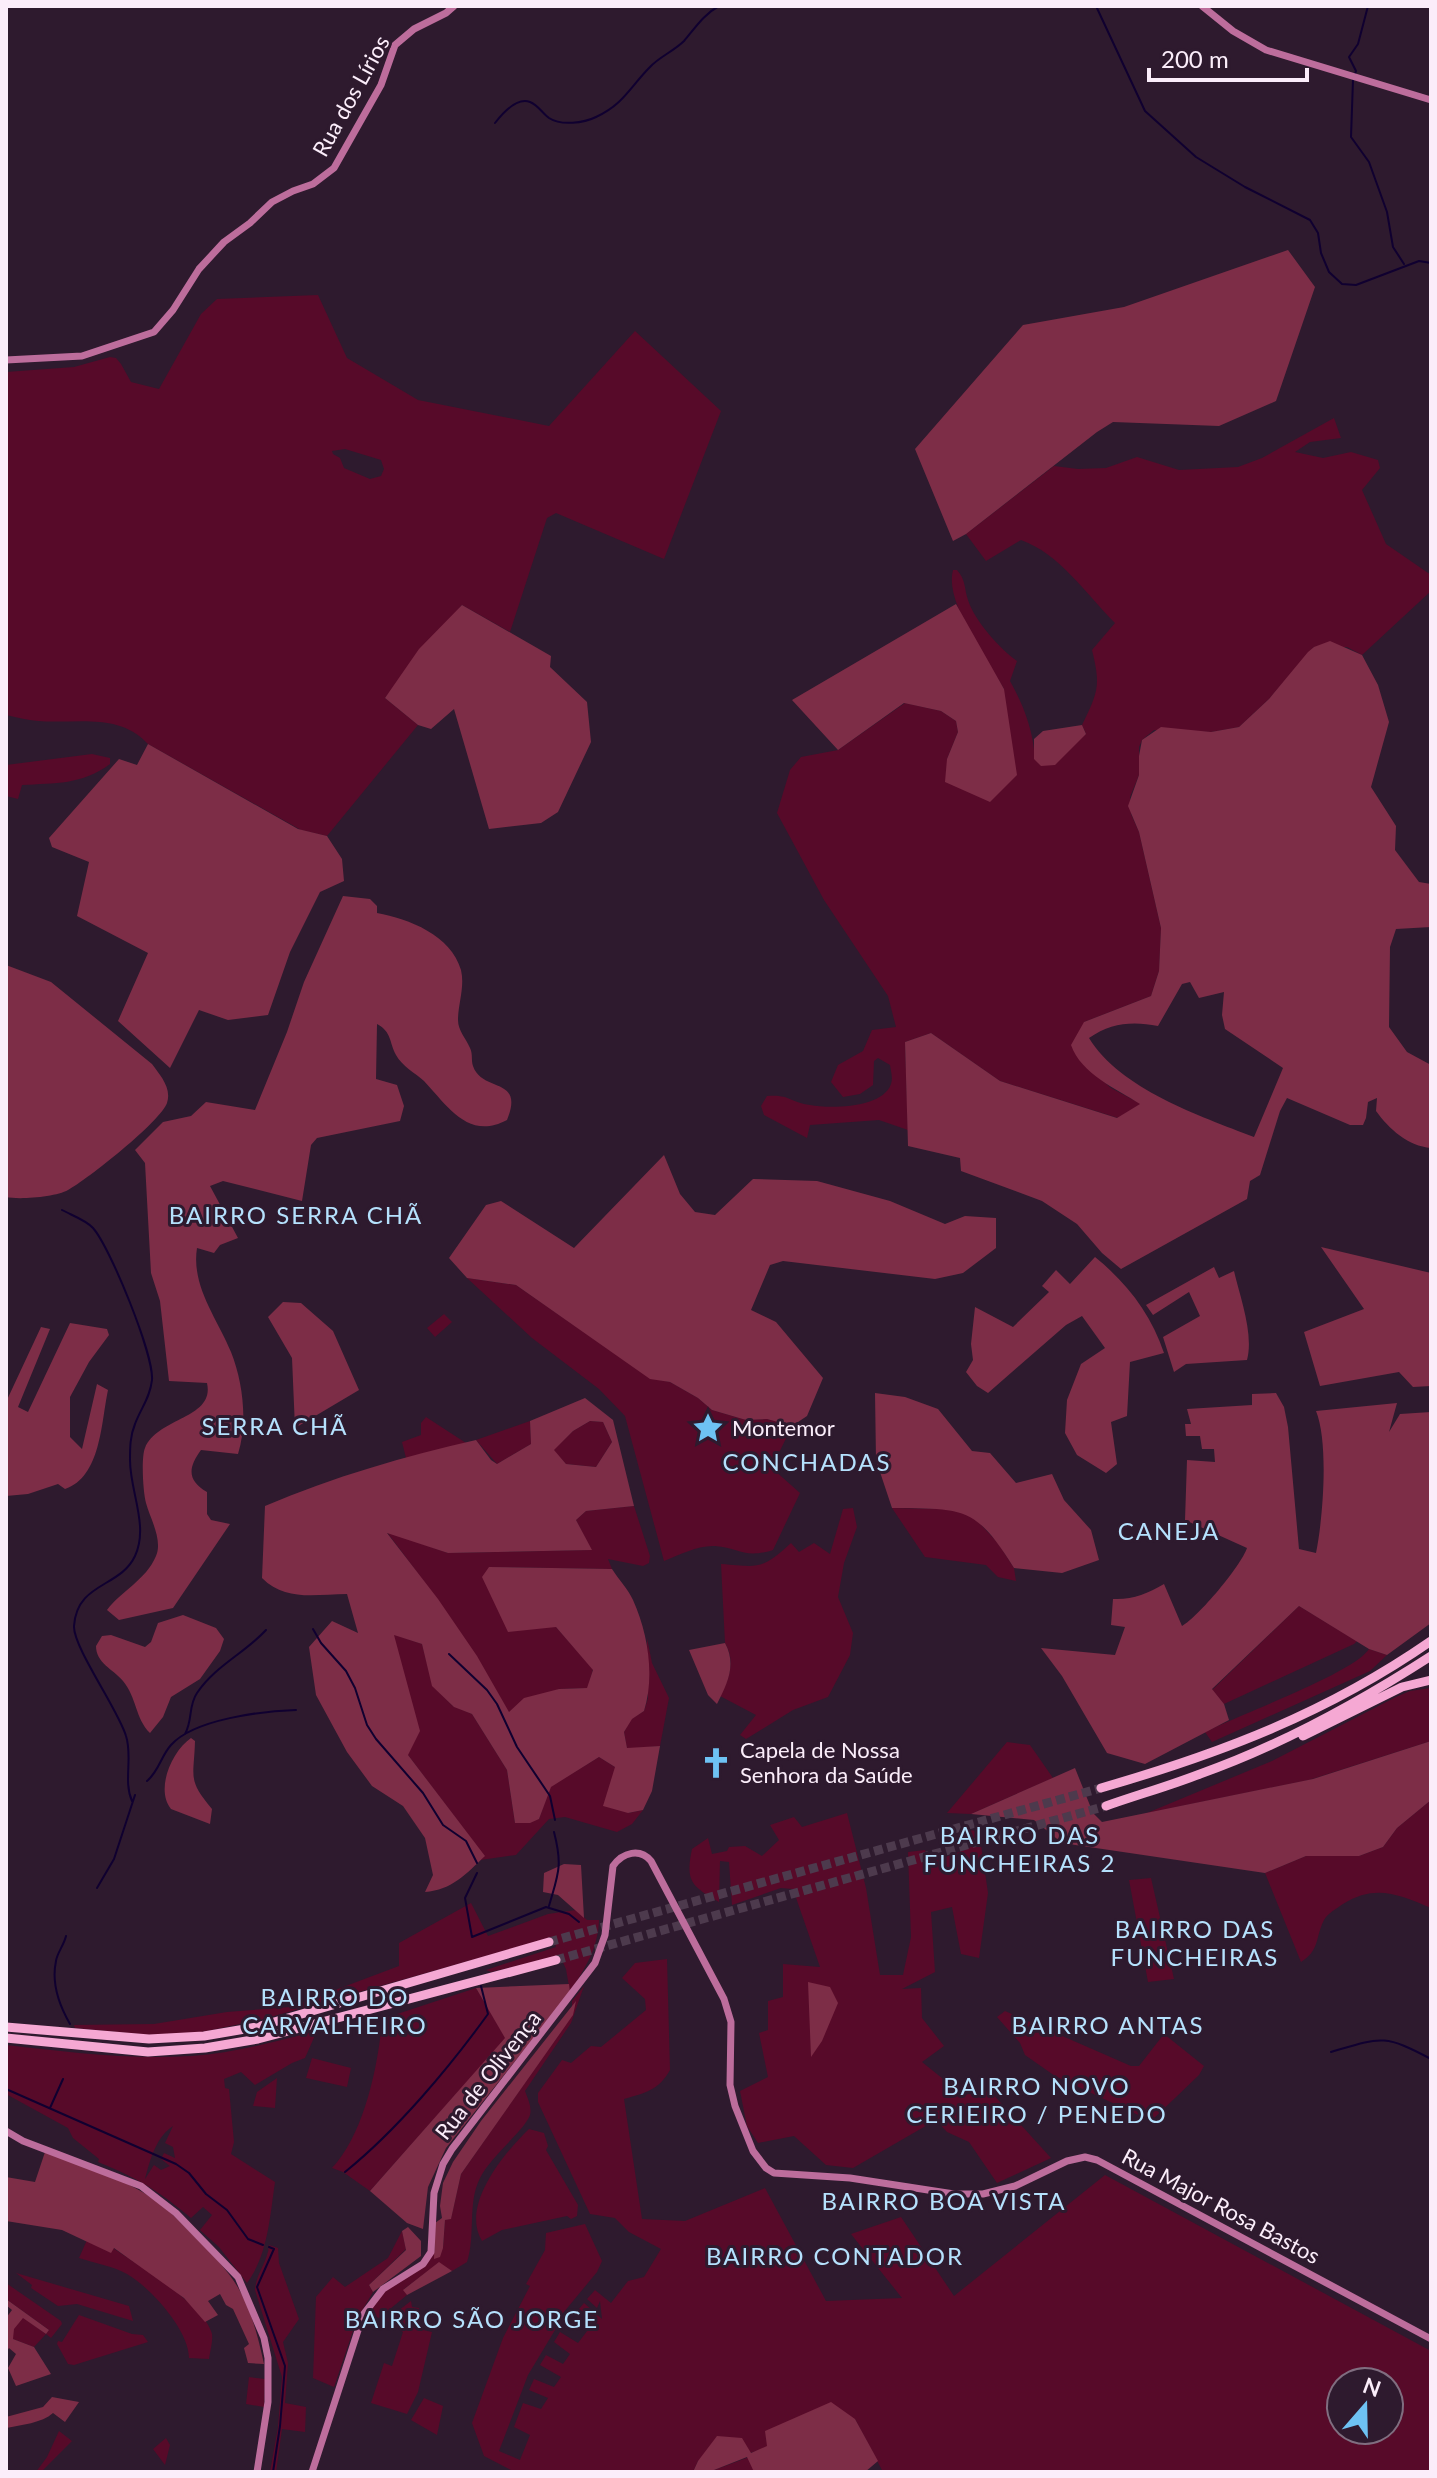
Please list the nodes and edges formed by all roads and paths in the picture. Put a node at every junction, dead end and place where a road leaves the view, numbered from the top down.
1 (454, 6) edge
2 (1202, 6) edge
3 (1431, 100) edge
4 (6, 360) edge
5 (1431, 1635) edge
6 (1431, 1641) edge
7 (1431, 1656) edge
8 (1400, 1662) junction
9 (1431, 1680) edge
10 (1101, 1788) tunnel mouth
11 (1158, 1788) junction
12 (1106, 1806) tunnel mouth
13 (638, 1853) joint
14 (549, 1942) tunnel mouth
15 (556, 1960) tunnel mouth
16 (6, 2027) edge
17 (6, 2038) edge
18 (6, 2131) edge
19 (1431, 2339) edge
20 (257, 2472) edge
21 (312, 2472) edge

1 - 4 main road, Rua dos Lírios
2 - 3 main road
5 - 8 highway
6 - 8 highway
7 - 11 highway
8 - 10 highway
9 - 11 highway
11 - 12 highway
13 - 19 main road, Rua Major Rosa Bastos
13 - 21 main road, Rua de Olivença
14 - 16 highway
15 - 17 highway
18 - 20 main road

